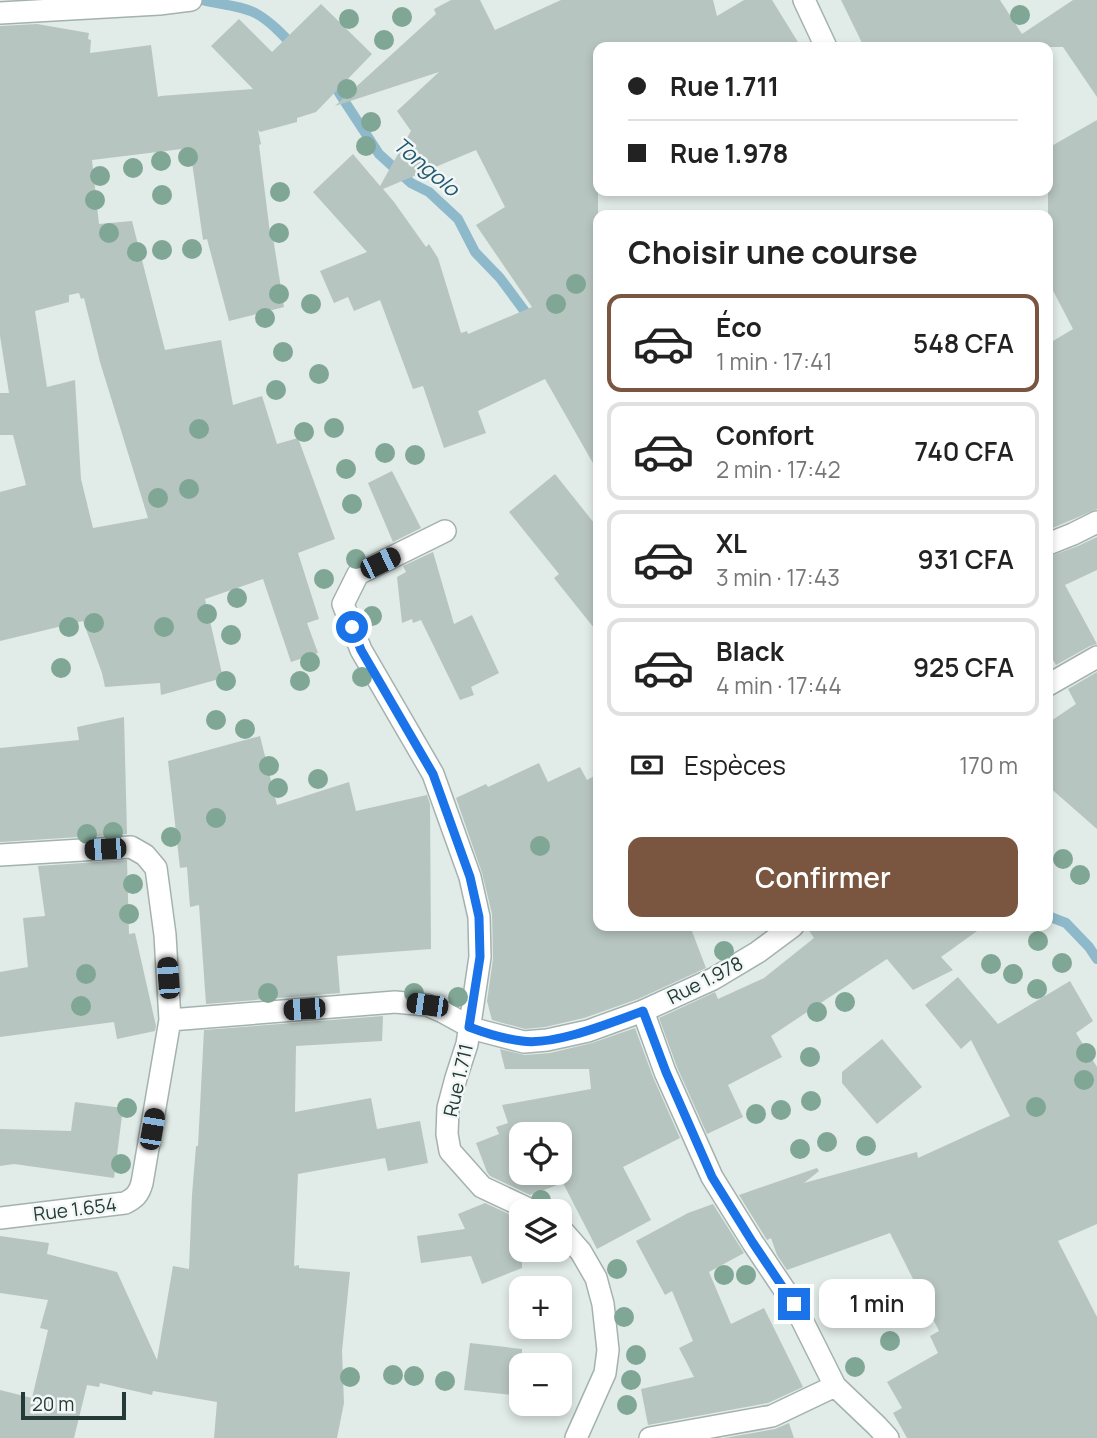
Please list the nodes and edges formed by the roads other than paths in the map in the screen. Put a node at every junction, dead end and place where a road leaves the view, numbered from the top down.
1 (191, 0) edge
2 (804, 0) edge
3 (0, 13) edge
4 (824, 42) edge
5 (1097, 522) edge
6 (445, 531) dead end
7 (1053, 542) edge
8 (1097, 657) edge
9 (1053, 681) edge
10 (0, 855) edge
11 (786, 931) edge
12 (643, 1011) junction
13 (170, 1020) junction
14 (472, 1028) junction
15 (509, 1200) edge
16 (0, 1218) edge
17 (572, 1242) edge
18 (835, 1386) junction
19 (583, 1437) edge
20 (650, 1438) edge
21 (887, 1438) edge

1 - 3 street
2 - 4 street
5 - 7 street
6 - 14 street, Rue 1.711
8 - 9 street
10 - 13 street, Rue 1.654
11 - 12 street, Rue 1.978
12 - 14 street
12 - 18 street, Rue 1.978
13 - 14 street
13 - 16 street, Rue 1.654
14 - 15 street, Rue 1.711
17 - 19 street
18 - 20 street
18 - 21 street, Rue 1.978

